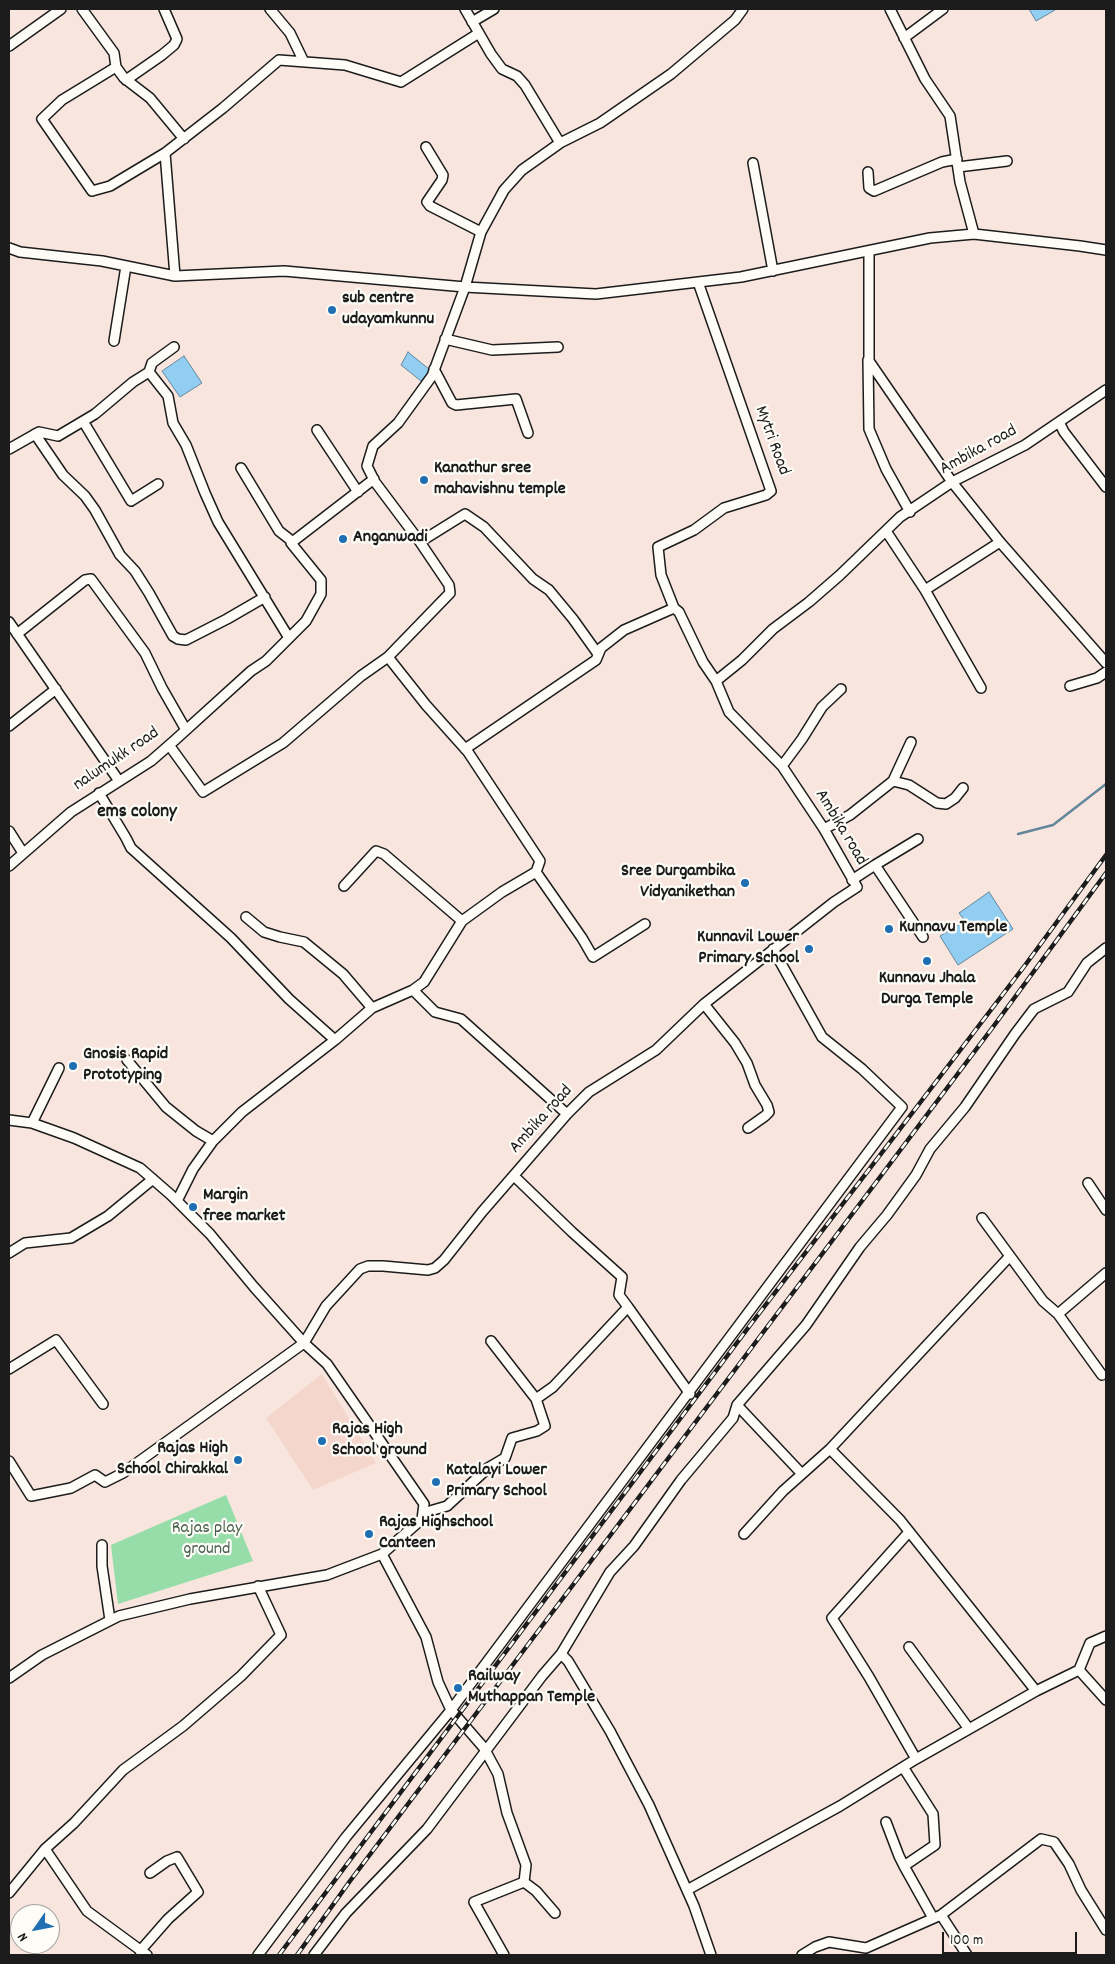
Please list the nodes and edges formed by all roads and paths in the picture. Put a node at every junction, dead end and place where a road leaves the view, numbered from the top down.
1 (61, 9) edge
2 (82, 9) edge
3 (164, 9) edge
4 (270, 9) edge
5 (465, 9) edge
6 (494, 9) edge
7 (743, 9) edge
8 (890, 9) edge
9 (943, 9) edge
10 (472, 22) junction
11 (479, 33) junction
12 (904, 38) junction
13 (9, 46) edge
14 (304, 62) junction
15 (116, 66) junction
16 (126, 80) junction
17 (184, 139) junction
18 (560, 143) junction
19 (426, 147) dead end
20 (165, 154) junction
21 (1007, 161) dead end
22 (753, 163) dead end
23 (957, 163) junction
24 (868, 172) dead end
25 (481, 232) junction
26 (974, 234) junction
27 (9, 248) edge
28 (1106, 250) edge
29 (869, 252) junction
30 (126, 266) junction
31 (773, 271) junction
32 (175, 276) junction
33 (698, 282) junction
34 (465, 287) junction
35 (445, 339) junction
36 (114, 342) dead end
37 (174, 347) dead end
38 (558, 348) dead end
39 (434, 369) junction
40 (148, 372) junction
41 (1106, 390) edge
42 (82, 421) junction
43 (1059, 422) junction
44 (317, 430) dead end
45 (528, 433) dead end
46 (35, 434) junction
47 (9, 450) edge
48 (240, 468) dead end
49 (374, 480) junction
50 (952, 482) junction
51 (158, 484) dead end
52 (1106, 487) edge
53 (358, 492) junction
54 (910, 512) junction
55 (886, 531) junction
56 (293, 542) junction
57 (420, 542) junction
58 (1000, 542) junction
59 (925, 590) junction
60 (265, 597) junction
61 (674, 608) junction
62 (9, 622) edge
63 (17, 634) junction
64 (289, 638) junction
65 (598, 654) junction
66 (388, 657) junction
67 (1106, 663) edge
68 (1106, 672) edge
69 (716, 681) junction
70 (1070, 686) dead end
71 (981, 688) dead end
72 (56, 689) junction
73 (841, 690) dead end
74 (9, 726) edge
75 (186, 730) junction
76 (911, 742) dead end
77 (169, 745) junction
78 (465, 749) junction
79 (782, 766) junction
80 (119, 781) junction
81 (893, 781) junction
82 (963, 788) dead end
83 (99, 793) junction
84 (824, 830) junction
85 (9, 831) edge
86 (918, 839) dead end
87 (23, 853) junction
88 (875, 864) junction
89 (9, 866) edge
90 (536, 872) junction
91 (852, 880) junction
92 (344, 886) dead end
93 (246, 917) dead end
94 (462, 921) junction
95 (645, 924) dead end
96 (923, 937) dead end
97 (1106, 948) edge
98 (773, 949) junction
99 (413, 990) junction
100 (704, 1004) junction
101 (372, 1008) junction
102 (335, 1040) junction
103 (127, 1060) dead end
104 (59, 1068) dead end
105 (567, 1114) junction
106 (9, 1120) edge
107 (32, 1123) junction
108 (748, 1128) dead end
109 (213, 1141) junction
110 (514, 1176) junction
111 (153, 1179) junction
112 (1088, 1183) dead end
113 (178, 1201) junction
114 (1106, 1210) edge
115 (982, 1218) dead end
116 (9, 1253) edge
117 (1010, 1256) junction
118 (1106, 1273) edge
119 (628, 1307) junction
120 (1058, 1314) junction
121 (491, 1341) dead end
122 (304, 1342) junction
123 (9, 1369) edge
124 (1102, 1375) dead end
125 (690, 1394) junction
126 (536, 1399) junction
127 (103, 1404) dead end
128 (738, 1406) junction
129 (830, 1449) junction
130 (9, 1463) edge
131 (802, 1474) junction
132 (423, 1513) junction
133 (910, 1532) junction
134 (744, 1534) dead end
135 (102, 1545) dead end
136 (382, 1554) junction
137 (258, 1586) junction
138 (110, 1620) junction
139 (1106, 1636) edge
140 (909, 1647) dead end
141 (561, 1654) junction
142 (1079, 1670) junction
143 (9, 1678) edge
144 (1036, 1691) junction
145 (1106, 1700) edge
146 (451, 1710) junction
147 (969, 1729) junction
148 (485, 1751) junction
149 (916, 1759) junction
150 (903, 1767) junction
151 (886, 1822) dead end
152 (45, 1849) junction
153 (904, 1866) junction
154 (150, 1873) dead end
155 (524, 1882) junction
156 (687, 1890) junction
157 (9, 1893) edge
158 (555, 1913) dead end
159 (937, 1917) junction
160 (1106, 1930) edge
161 (143, 1953) edge
162 (258, 1955) edge
163 (314, 1955) edge
164 (504, 1955) edge
165 (711, 1955) edge
166 (802, 1955) edge
167 (967, 1955) edge

1 - 13 street
2 - 15 street
3 - 16 street
4 - 14 street
5 - 10 street
6 - 10 street
7 - 18 street
8 - 12 street
9 - 12 street
10 - 11 street
11 - 14 street
11 - 18 street
12 - 23 street
14 - 17 street
15 - 16 street
15 - 20 street
16 - 17 street
17 - 20 street
18 - 25 street
19 - 25 street
20 - 32 street
21 - 23 street
22 - 31 street
23 - 24 street
23 - 26 street
25 - 34 street
26 - 28 street
26 - 29 street
27 - 30 street
29 - 31 street
29 - 50 street
29 - 54 street
30 - 32 street
30 - 36 street
31 - 33 street
32 - 34 street
33 - 34 street
33 - 61 street, Mytri Road
34 - 35 street
35 - 38 street
35 - 39 street
37 - 40 street
39 - 45 street
39 - 49 street
40 - 42 street
40 - 60 street
41 - 43 street, Ambika road
42 - 46 street
42 - 51 street
43 - 50 street, Ambika road
43 - 52 street
44 - 53 street
46 - 47 street
46 - 60 street
48 - 56 street, nalumukk road
49 - 53 street
49 - 57 street
50 - 54 street, Ambika road
50 - 58 street
53 - 56 street
54 - 55 street, Ambika road
55 - 59 street
55 - 69 street, Ambika road
56 - 64 street, nalumukk road
57 - 65 street
57 - 66 street
58 - 59 street
58 - 67 street
59 - 71 street
60 - 64 street
61 - 65 street
61 - 69 street, Mytri Road
62 - 63 street
63 - 72 street
63 - 75 street
64 - 75 street, nalumukk road
65 - 78 street
66 - 77 street
66 - 78 street
68 - 70 street
69 - 79 street, Ambika road
72 - 74 street
72 - 80 street
73 - 79 street
75 - 77 street, nalumukk road
76 - 81 street
77 - 80 street, nalumukk road
78 - 90 street
79 - 84 street, Ambika road
80 - 83 street, nalumukk road
81 - 82 street
81 - 84 street
83 - 87 street, nalumukk road
83 - 102 street
84 - 91 street, Ambika road
85 - 87 street
86 - 88 street
87 - 89 street, nalumukk road
88 - 91 street
88 - 96 street
90 - 94 street
90 - 95 street
91 - 98 street, Ambika road
92 - 94 street
93 - 101 street
94 - 99 street
97 - 128 street
98 - 100 street, Ambika road
98 - 125 street
99 - 101 street
99 - 105 street
100 - 105 street, Ambika road
100 - 108 street
101 - 102 street
102 - 109 street
103 - 109 street
104 - 107 street
105 - 110 street, Ambika road
106 - 107 street
107 - 111 street
109 - 113 street
110 - 119 street
110 - 122 street, Ambika road
111 - 113 street
111 - 116 street
112 - 114 street
113 - 122 street
115 - 117 street
117 - 120 street
117 - 129 street
118 - 120 street
119 - 125 street
119 - 126 street
120 - 124 street
121 - 126 street
122 - 130 street
122 - 132 street
123 - 127 street
125 - 146 street
126 - 132 street
128 - 131 street
128 - 141 street
129 - 131 street
129 - 133 street
131 - 134 street
132 - 136 street
133 - 144 street
133 - 149 street
135 - 138 street
136 - 137 street
136 - 146 street
137 - 138 street
137 - 152 street
138 - 143 street
139 - 142 street
140 - 147 street
141 - 148 street
141 - 156 street
142 - 144 street
142 - 145 street
144 - 147 street
146 - 148 street
146 - 162 street
147 - 149 street
148 - 155 street
148 - 163 street
149 - 150 street
150 - 153 street
150 - 156 street
151 - 153 street
152 - 157 street
152 - 161 street
153 - 159 street
154 - 161 street
155 - 158 street
155 - 164 street
156 - 165 street
159 - 160 street
159 - 166 street
159 - 167 street

